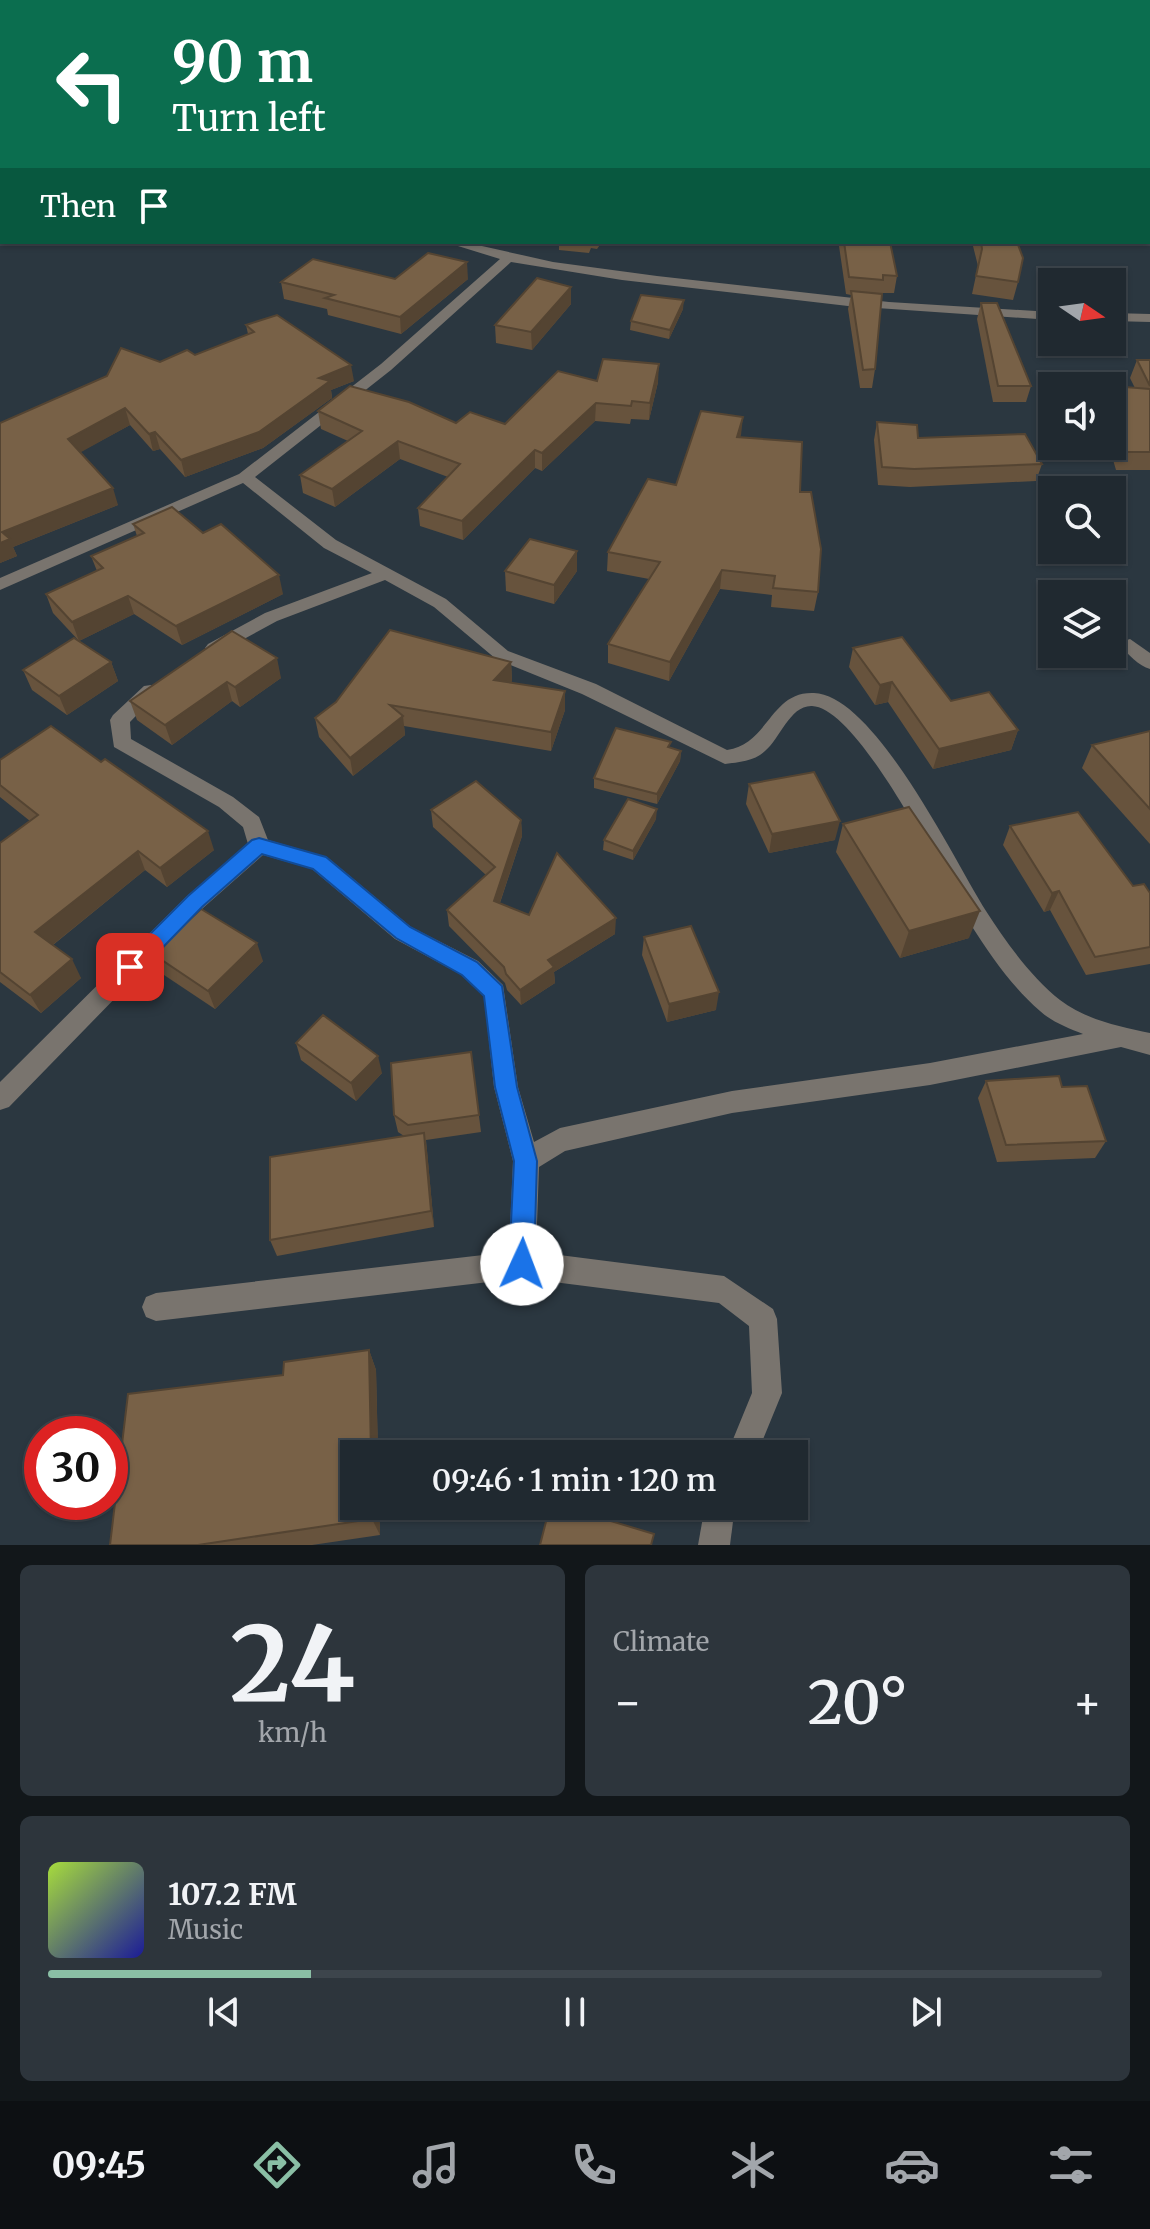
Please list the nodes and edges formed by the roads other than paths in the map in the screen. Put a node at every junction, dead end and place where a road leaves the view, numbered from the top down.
1 (459, 244) edge
2 (509, 257) junction
3 (1038, 316) edge
4 (1126, 317) edge
5 (1150, 318) edge
6 (245, 477) junction
7 (386, 574) junction
8 (0, 585) edge
9 (1130, 645) dead end
10 (200, 657) edge
11 (1150, 663) edge
12 (166, 680) edge
13 (259, 846) junction
14 (1118, 1038) junction
15 (1150, 1044) edge
16 (0, 1099) edge
17 (526, 1161) junction
18 (522, 1264) junction
19 (156, 1307) dead end
20 (748, 1440) edge
21 (718, 1520) edge
22 (714, 1545) edge

1 - 2 street
2 - 3 street
2 - 6 street
4 - 5 street
6 - 7 street
6 - 8 street
7 - 10 street
7 - 14 street
9 - 11 street
12 - 13 street
13 - 16 street
13 - 17 street
14 - 15 street
14 - 17 street
17 - 18 street
18 - 19 street
18 - 20 street
21 - 22 street

